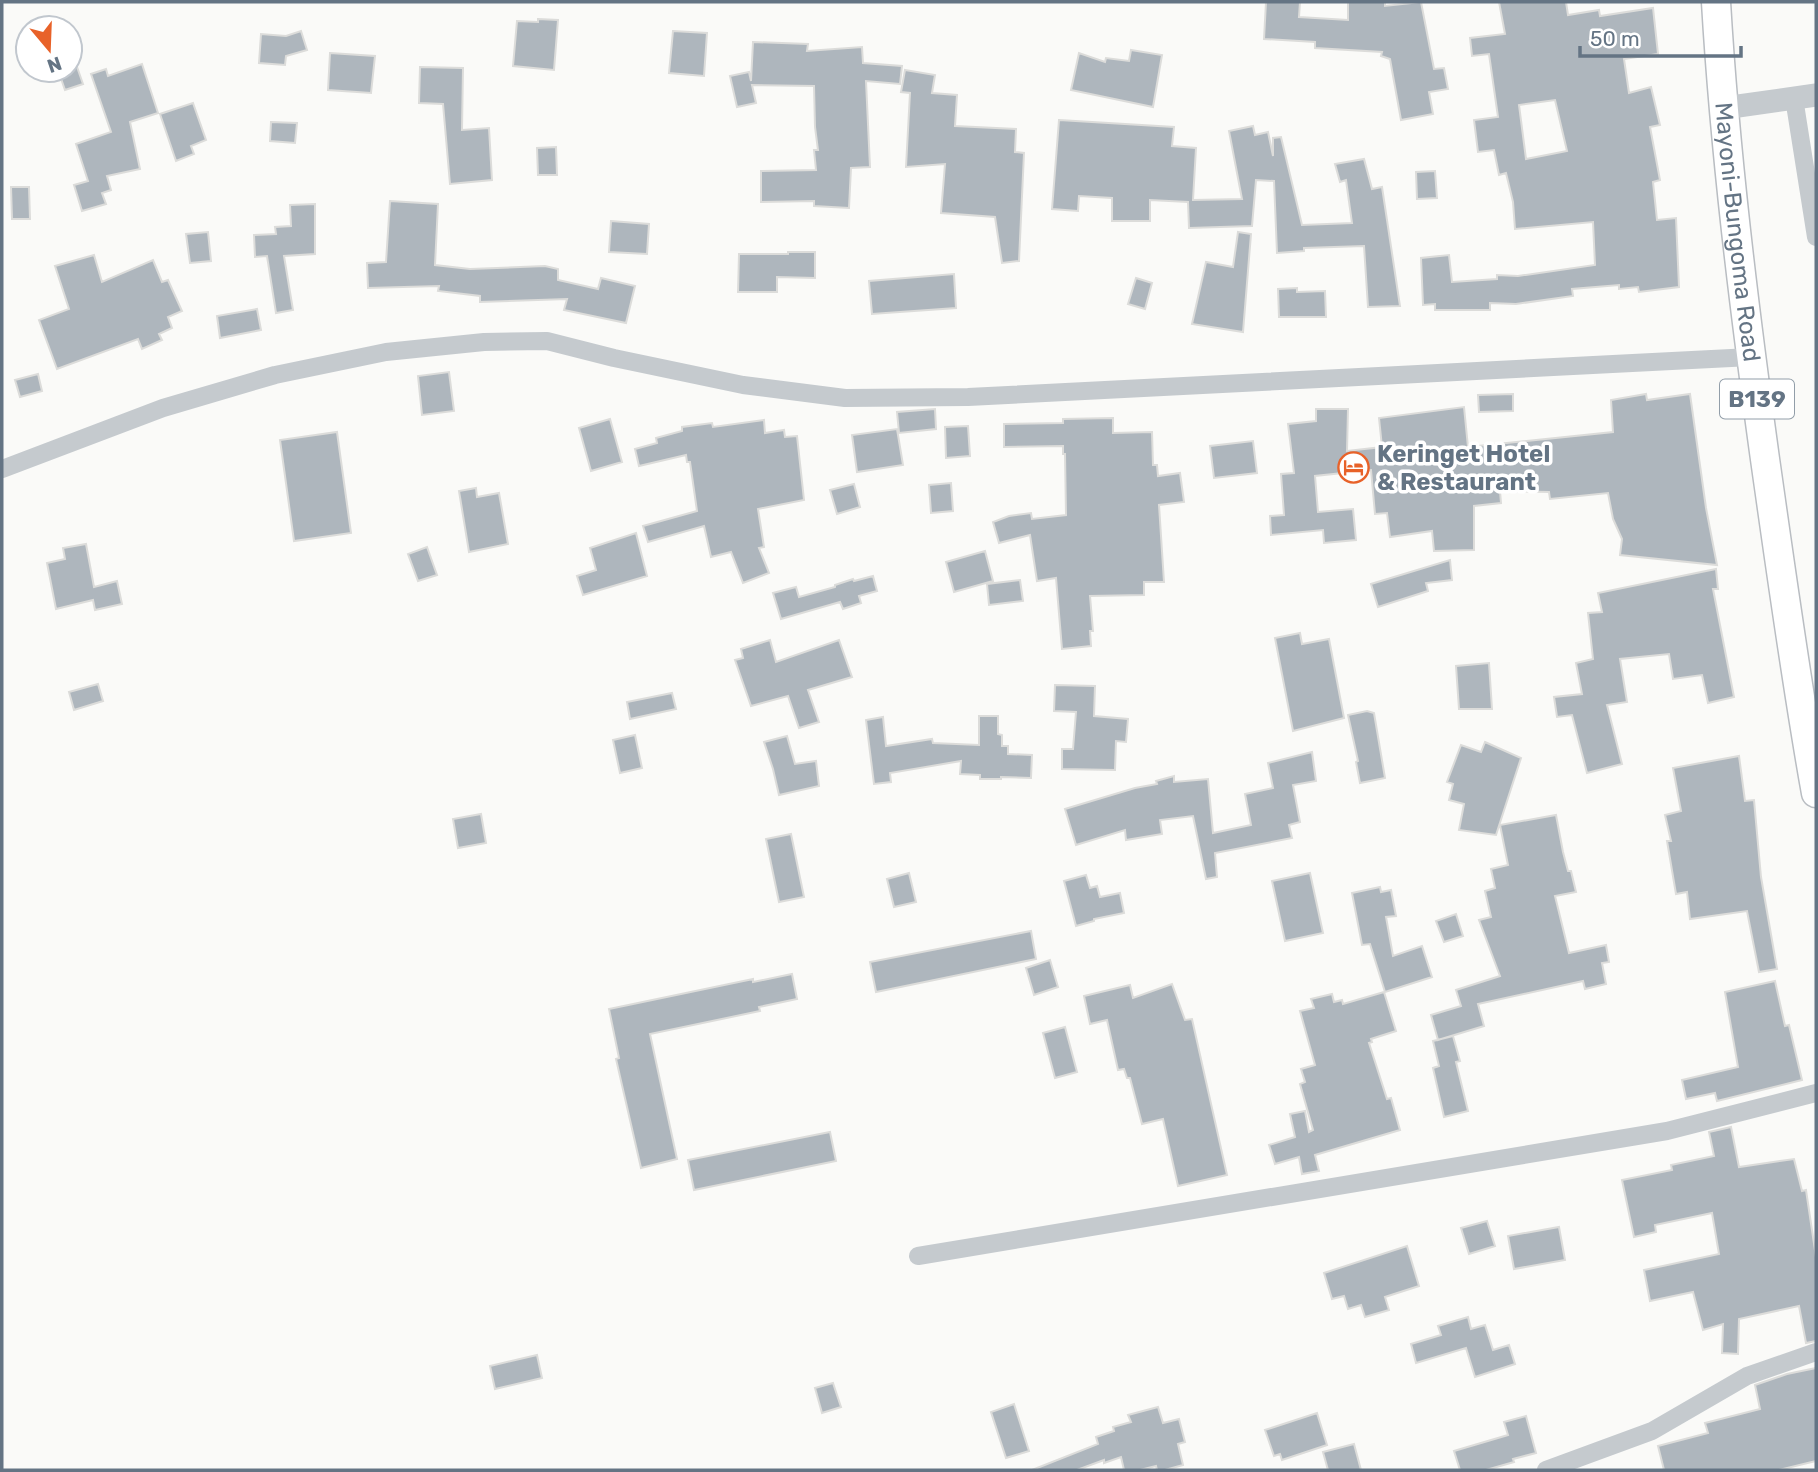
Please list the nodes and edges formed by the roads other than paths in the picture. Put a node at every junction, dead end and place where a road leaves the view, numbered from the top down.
1 (1716, 2) edge
2 (1805, 97) edge
3 (1724, 108) junction
4 (1816, 237) edge
5 (1751, 357) junction
6 (2, 469) edge
7 (1816, 793) edge
8 (1816, 1093) edge
9 (918, 1256) dead end
10 (1816, 1352) edge
11 (1546, 1470) edge

1 - 3 main road, Mayoni-Bungoma Road / B139
2 - 3 street
2 - 4 street
3 - 5 main road, Mayoni-Bungoma Road / B139
5 - 6 street
5 - 7 main road, Mayoni-Bungoma Road / B139
8 - 9 street
10 - 11 street

